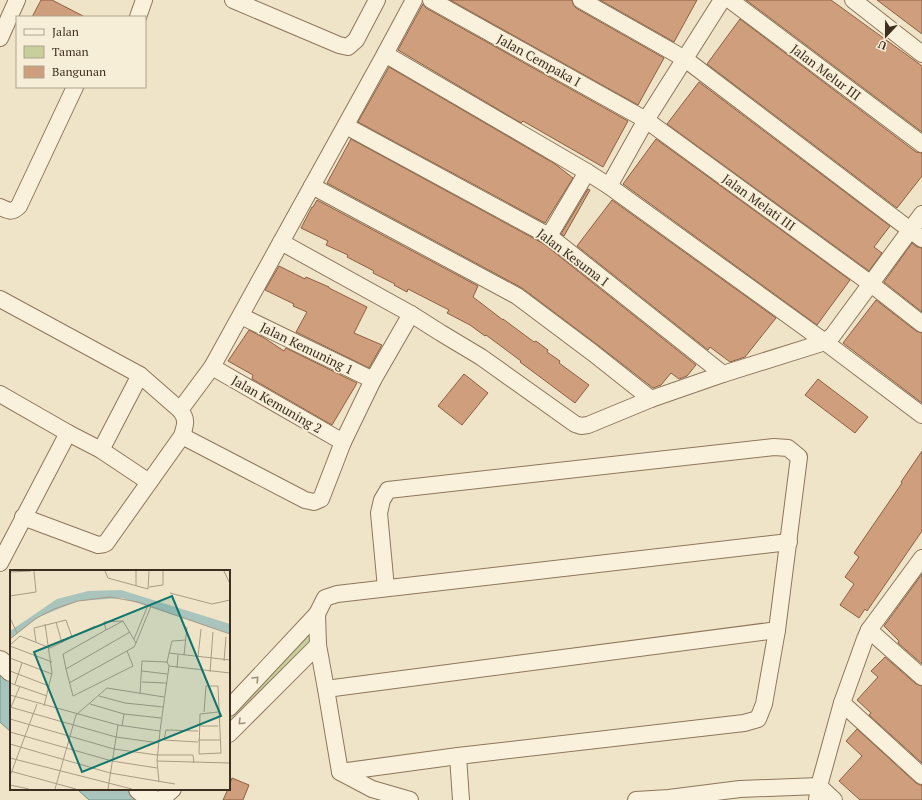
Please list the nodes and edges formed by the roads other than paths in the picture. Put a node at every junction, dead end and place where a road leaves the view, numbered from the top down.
1 (17, 0) edge
2 (144, 0) edge
3 (233, 0) edge
4 (377, 0) edge
5 (414, 0) edge
6 (431, 0) edge
7 (581, 0) edge
8 (722, 0) edge
9 (730, 0) edge
10 (853, 0) edge
11 (138, 16) edge
12 (7, 33) edge
13 (385, 54) junction
14 (922, 54) edge
15 (685, 59) junction
16 (75, 88) edge
17 (646, 120) junction
18 (346, 126) junction
19 (922, 144) edge
20 (587, 172) junction
21 (312, 186) junction
22 (609, 186) junction
23 (0, 207) edge
24 (922, 214) edge
25 (916, 234) edge
26 (549, 236) junction
27 (281, 242) junction
28 (871, 284) junction
29 (0, 299) edge
30 (411, 314) junction
31 (241, 316) junction
32 (922, 324) edge
33 (825, 342) junction
34 (212, 367) junction
35 (722, 374) junction
36 (140, 375) junction
37 (373, 380) junction
38 (0, 394) edge
39 (651, 399) junction
40 (180, 410) junction
41 (922, 415) edge
42 (68, 433) junction
43 (182, 436) junction
44 (343, 442) junction
45 (101, 450) junction
46 (149, 482) junction
47 (24, 517) junction
48 (789, 542) junction
49 (922, 558) edge
50 (0, 563) edge
51 (917, 578) edge
52 (386, 588) junction
53 (317, 614) junction
54 (777, 630) junction
55 (869, 630) junction
56 (318, 645) junction
57 (0, 661) edge
58 (10, 670) edge
59 (922, 677) edge
60 (326, 689) junction
61 (842, 703) junction
62 (230, 707) edge
63 (230, 733) edge
64 (458, 756) junction
65 (340, 772) junction
66 (922, 776) edge
67 (169, 790) edge
68 (818, 793) edge
69 (150, 795) edge
70 (740, 795) edge
71 (669, 799) edge
72 (410, 800) edge
73 (461, 800) edge
74 (636, 800) edge
75 (834, 800) edge

1 - 12 street
2 - 11 street
3 - 4 street
5 - 13 street
6 - 17 street, Jalan Cempaka I
7 - 15 street
8 - 15 street
9 - 19 street, Jalan Melur III
10 - 14 street
13 - 18 street
13 - 20 street
15 - 17 street
15 - 25 street
16 - 23 street
17 - 22 street
17 - 28 street, Jalan Melati III
18 - 21 street
18 - 26 street, Jalan Kesuma I
20 - 22 street
20 - 26 street
21 - 27 street
21 - 39 street
22 - 33 street
24 - 25 street
25 - 28 street
26 - 35 street, Jalan Kesuma I
27 - 30 street
27 - 31 street
28 - 32 street, Jalan Melati III
28 - 33 street
29 - 36 street
30 - 37 street
30 - 39 street
31 - 34 street
31 - 37 street, Jalan Kemuning 1
33 - 35 street
33 - 41 street
34 - 40 street
34 - 44 street, Jalan Kemuning 2
35 - 39 street
36 - 40 street
36 - 45 street
37 - 44 street
38 - 42 street
40 - 43 street
42 - 45 street
42 - 47 street
43 - 44 street
43 - 46 street
45 - 46 street
46 - 47 street
47 - 50 street
48 - 52 street
48 - 52 street
48 - 54 street
49 - 51 street
51 - 55 street
52 - 53 street
53 - 56 street
62 -> 53 street
54 - 60 street
54 - 64 street
55 - 59 street
55 - 61 street
56 - 60 street
56 -> 63 street
57 - 58 street
60 - 65 street
61 - 66 street
61 - 68 street
64 - 65 street
64 - 73 street
65 - 72 street
67 - 69 street
68 - 70 street
68 - 75 street
70 - 71 street
71 - 74 street

